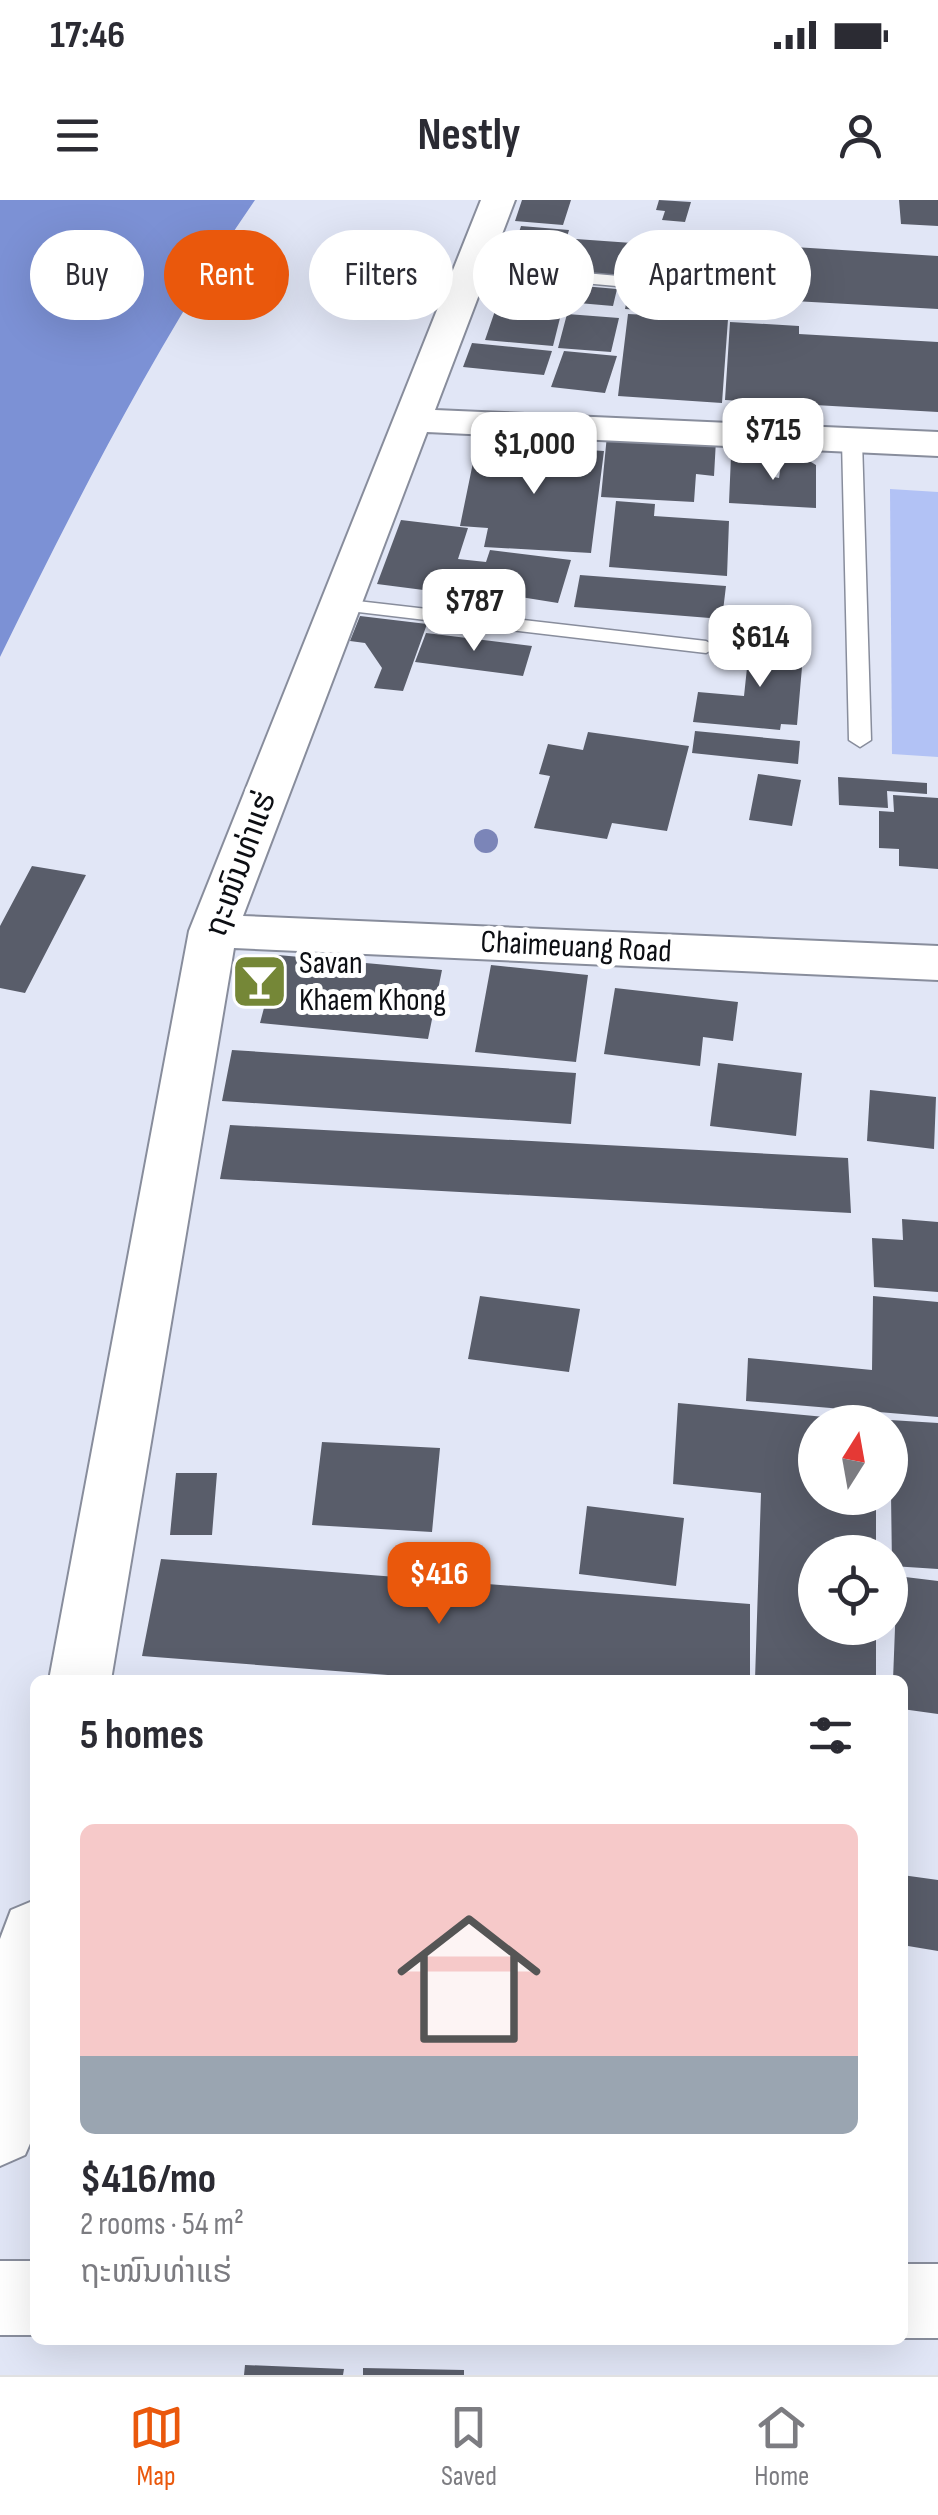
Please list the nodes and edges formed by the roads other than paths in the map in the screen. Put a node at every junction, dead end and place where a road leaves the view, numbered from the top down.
1 (498, 200) edge
2 (472, 268) junction
3 (614, 281) edge
4 (412, 420) junction
5 (852, 440) junction
6 (938, 444) edge
7 (340, 605) junction
8 (706, 647) dead end
9 (860, 740) dead end
10 (214, 930) junction
11 (938, 963) edge
12 (81, 1675) edge
13 (30, 1962) edge
14 (0, 2130) edge
15 (0, 2298) edge
16 (30, 2298) edge
17 (908, 2301) edge
18 (938, 2302) edge

1 - 2 street, ຖະໜົນທ່າແຮ່
2 - 3 lane
2 - 4 street, ຖະໜົນທ່າແຮ່
4 - 5 street
4 - 7 street, ຖະໜົນທ່າແຮ່
5 - 6 street
5 - 9 lane
7 - 8 lane
7 - 10 street, ຖະໜົນທ່າແຮ່
10 - 11 street, Chaimeuang Road
10 - 12 street, ຖະໜົນທ່າແຮ່
13 - 14 street
15 - 16 street
17 - 18 street

